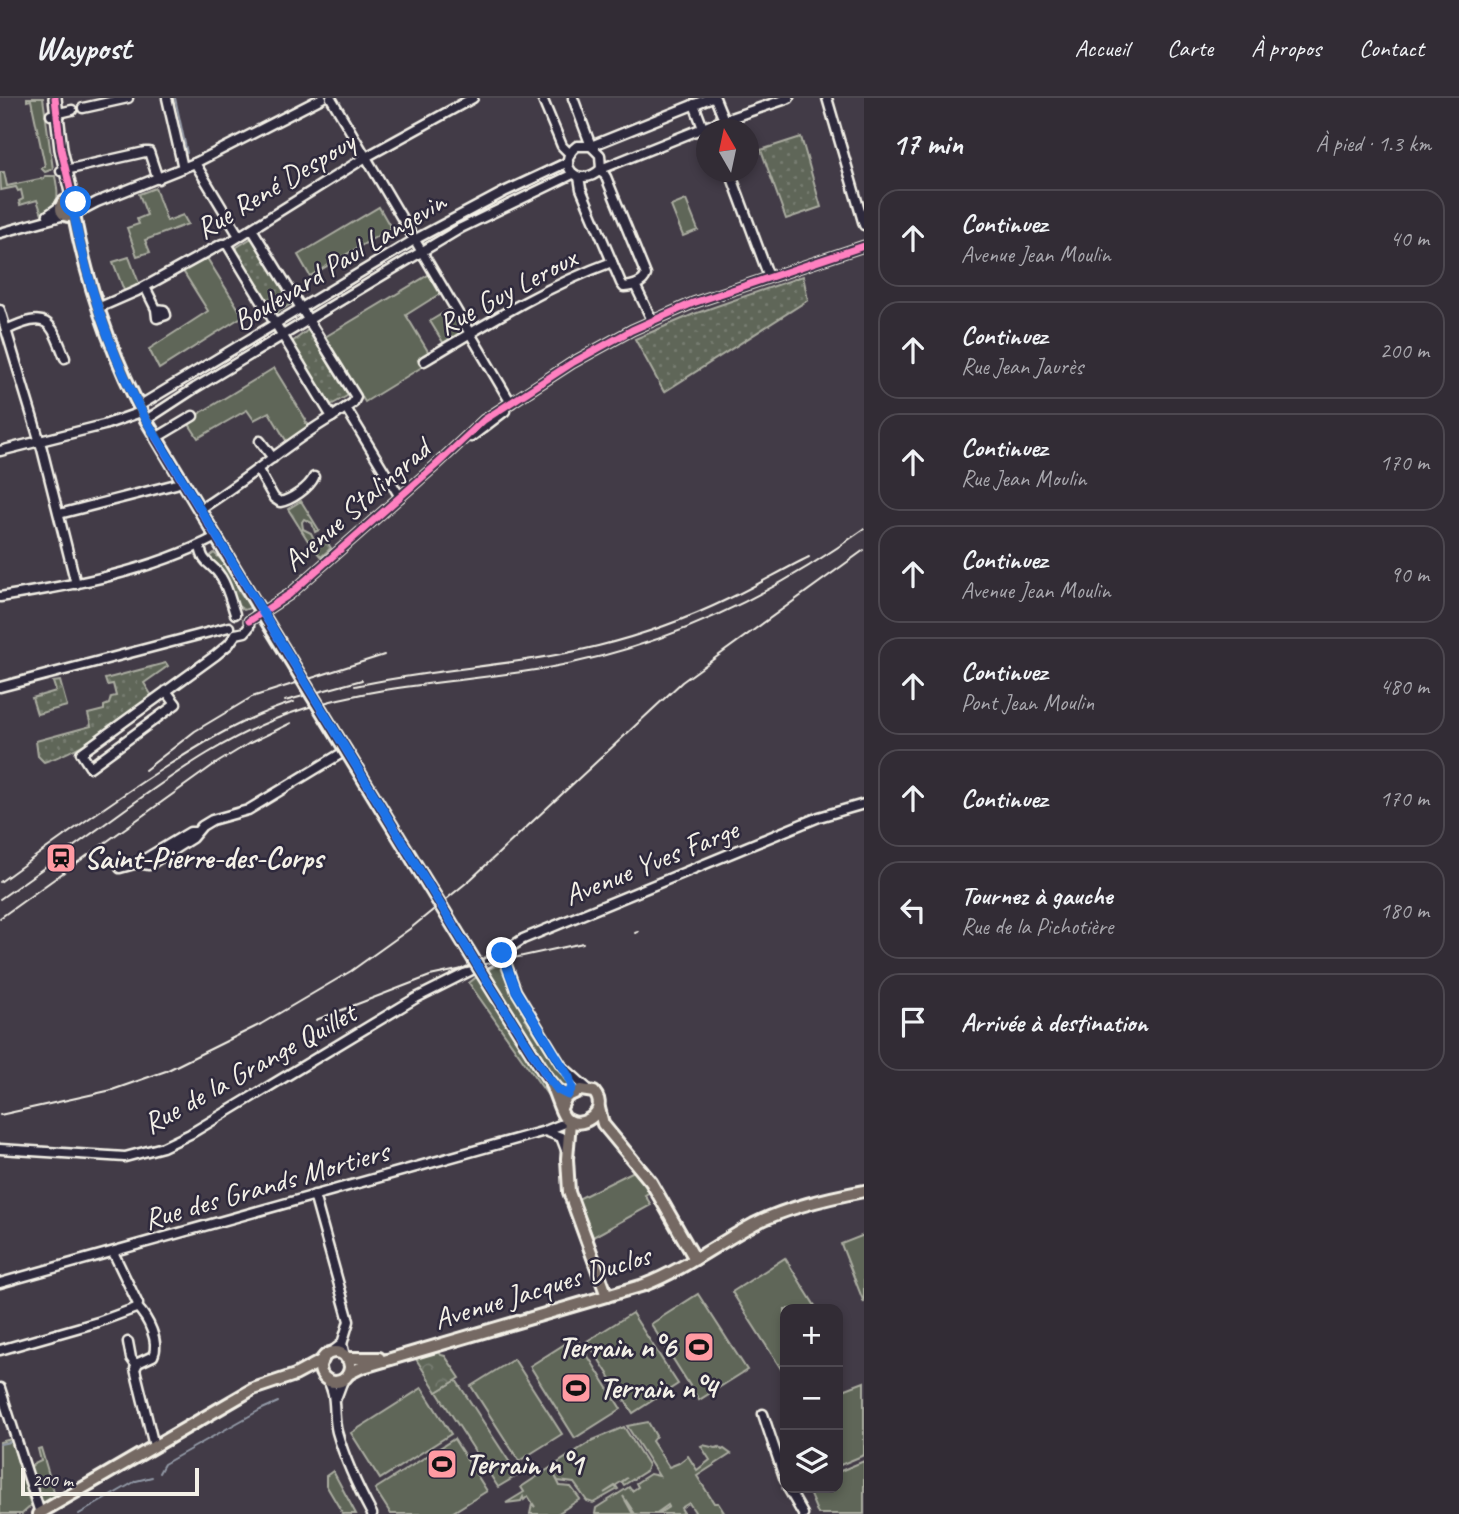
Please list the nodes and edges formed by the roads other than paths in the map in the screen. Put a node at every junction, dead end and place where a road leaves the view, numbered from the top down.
1 (49, 98) edge
2 (55, 98) edge
3 (128, 98) edge
4 (167, 98) edge
5 (331, 98) edge
6 (473, 98) edge
7 (542, 98) edge
8 (573, 98) edge
9 (789, 98) edge
10 (827, 98) edge
11 (318, 99) edge
12 (708, 99) edge
13 (694, 104) junction
14 (83, 108) dead end
15 (72, 110) dead end
16 (53, 115) junction
17 (700, 119) edge
18 (723, 119) edge
19 (727, 119) edge
20 (696, 131) edge
21 (591, 146) junction
22 (366, 157) junction
23 (569, 158) junction
24 (195, 163) junction
25 (183, 168) junction
26 (601, 169) junction
27 (63, 170) junction
28 (576, 175) junction
29 (158, 179) junction
30 (734, 182) edge
31 (70, 208) junction
32 (864, 225) edge
33 (252, 229) junction
34 (0, 233) edge
35 (239, 236) junction
36 (414, 240) junction
37 (227, 244) junction
38 (864, 246) edge
39 (422, 252) junction
40 (612, 262) junction
41 (769, 276) junction
42 (635, 285) junction
43 (145, 287) junction
44 (98, 308) junction
45 (301, 308) junction
46 (156, 309) dead end
47 (0, 310) edge
48 (308, 319) junction
49 (652, 320) junction
50 (275, 325) junction
51 (6, 330) junction
52 (470, 333) junction
53 (281, 336) junction
54 (65, 358) dead end
55 (424, 361) dead end
56 (511, 403) junction
57 (346, 408) junction
58 (142, 413) junction
59 (193, 416) dead end
60 (332, 417) junction
61 (156, 438) junction
62 (40, 441) junction
63 (260, 441) dead end
64 (0, 450) edge
65 (273, 458) junction
66 (258, 470) junction
67 (314, 477) dead end
68 (181, 480) junction
69 (400, 497) junction
70 (200, 509) junction
71 (59, 514) junction
72 (216, 537) junction
73 (200, 546) junction
74 (76, 584) junction
75 (0, 597) edge
76 (235, 614) junction
77 (249, 621) junction
78 (229, 627) junction
79 (236, 634) junction
80 (0, 687) edge
81 (166, 691) junction
82 (347, 750) junction
83 (864, 802) edge
84 (120, 868) dead end
85 (502, 953) junction
86 (566, 1072) junction
87 (547, 1076) junction
88 (589, 1090) junction
89 (570, 1094) junction
90 (599, 1108) junction
91 (561, 1109) junction
92 (570, 1121) junction
93 (549, 1129) junction
94 (0, 1149) edge
95 (567, 1159) junction
96 (864, 1191) edge
97 (314, 1195) junction
98 (113, 1252) junction
99 (695, 1259) junction
100 (0, 1283) edge
101 (607, 1296) junction
102 (137, 1307) junction
103 (128, 1342) dead end
104 (342, 1344) junction
105 (426, 1349) junction
106 (0, 1350) edge
107 (326, 1357) junction
108 (345, 1357) junction
109 (136, 1365) junction
110 (324, 1377) junction
111 (346, 1377) junction
112 (283, 1379) junction
113 (0, 1388) edge
114 (3, 1408) edge
115 (763, 1414) dead end
116 (154, 1446) junction
117 (780, 1465) edge
118 (791, 1493) edge
119 (39, 1513) edge
120 (374, 1514) edge
121 (803, 1514) edge

1 - 16 main road
2 - 16 main road
3 - 14 street
4 - 25 street
5 - 22 street
6 - 22 street, Rue René Despouy
7 - 23 street
8 - 21 street
9 - 19 street
10 - 32 street
11 - 24 street
12 - 13 street
12 - 18 street
13 - 17 street
13 - 21 street
15 - 16 street
16 - 27 main road
20 - 26 street
21 - 23 street
21 - 26 street
22 - 33 street, Rue René Despouy
22 - 36 street
23 - 28 street
23 - 36 street, Boulevard Paul Langevin
24 - 25 street
24 - 35 street
25 - 29 street
26 - 28 street
26 - 42 street
27 - 29 street
27 - 31 main road
28 - 39 street, Boulevard Paul Langevin
28 - 40 street
29 - 31 street
30 - 41 street
31 - 34 street
31 - 44 main road
33 - 35 street, Rue René Despouy
33 - 45 street
35 - 37 street, Rue René Despouy
36 - 39 street
36 - 45 street, Boulevard Paul Langevin
37 - 43 street, Rue René Despouy
37 - 50 street
38 - 41 street, Avenue Stalingrad
39 - 48 street, Boulevard Paul Langevin
39 - 52 street
40 - 42 street
40 - 52 street, Rue Guy Leroux
41 - 49 street, Avenue Stalingrad
42 - 49 street
43 - 44 street, Rue René Despouy
43 - 46 street
44 - 58 main road
45 - 48 street
45 - 50 street, Boulevard Paul Langevin
47 - 51 street
48 - 53 street, Boulevard Paul Langevin
48 - 57 street
49 - 56 street, Avenue Stalingrad
50 - 53 street
50 - 58 street, Boulevard Paul Langevin
51 - 54 street
51 - 62 street
52 - 55 street, Rue Guy Leroux
52 - 56 street
53 - 58 street, Boulevard Paul Langevin
53 - 60 street
56 - 69 street, Avenue Stalingrad
57 - 60 street
57 - 69 street
58 - 61 main road
58 - 62 street
59 - 61 street
60 - 65 street
61 - 68 main road
62 - 64 street
62 - 71 street
63 - 65 street
65 - 66 street
66 - 67 street
66 - 70 street
68 - 70 main road
68 - 71 street
69 - 77 street, Avenue Stalingrad
70 - 72 main road
71 - 74 street
72 - 73 street
72 - 82 main road, bridge
73 - 74 street
73 - 76 street
74 - 75 street
76 - 77 street
76 - 78 street
77 - 79 street
78 - 79 street
78 - 80 street
79 - 81 street
81 - 81 street
82 - 84 street
82 - 87 main road, bridge
83 - 85 street, Avenue Yves Farge
85 - 86 street
85 - 94 street, Rue de la Grange Quillet
86 - 88 street
86 - 89 street
87 - 89 main road
87 - 91 main road
88 - 89 main road
88 - 90 main road
89 - 91 main road
90 - 92 main road
90 - 99 main road
91 - 92 main road
91 - 93 street
92 - 93 street, Rue des Grands Mortiers
92 - 95 main road
93 - 95 street
93 - 97 street, Rue des Grands Mortiers
95 - 101 main road
96 - 99 main road, Avenue Jacques Duclos
97 - 98 street, Rue des Grands Mortiers
97 - 104 street
98 - 100 street, Rue des Grands Mortiers
98 - 102 street
99 - 101 main road, Avenue Jacques Duclos
101 - 105 main road, Avenue Jacques Duclos
102 - 106 street
102 - 109 street
103 - 109 street
104 - 107 street
104 - 108 street
105 - 108 main road, Avenue Jacques Duclos
105 - 111 main road, Avenue Jacques Duclos
107 - 108 main road
107 - 110 main road
107 - 112 main road
108 - 111 main road
109 - 116 street
110 - 111 main road
110 - 112 main road
110 - 120 street
111 - 120 street
112 - 116 main road
113 - 114 street
114 - 119 street
115 - 117 street
116 - 119 main road
118 - 121 street

